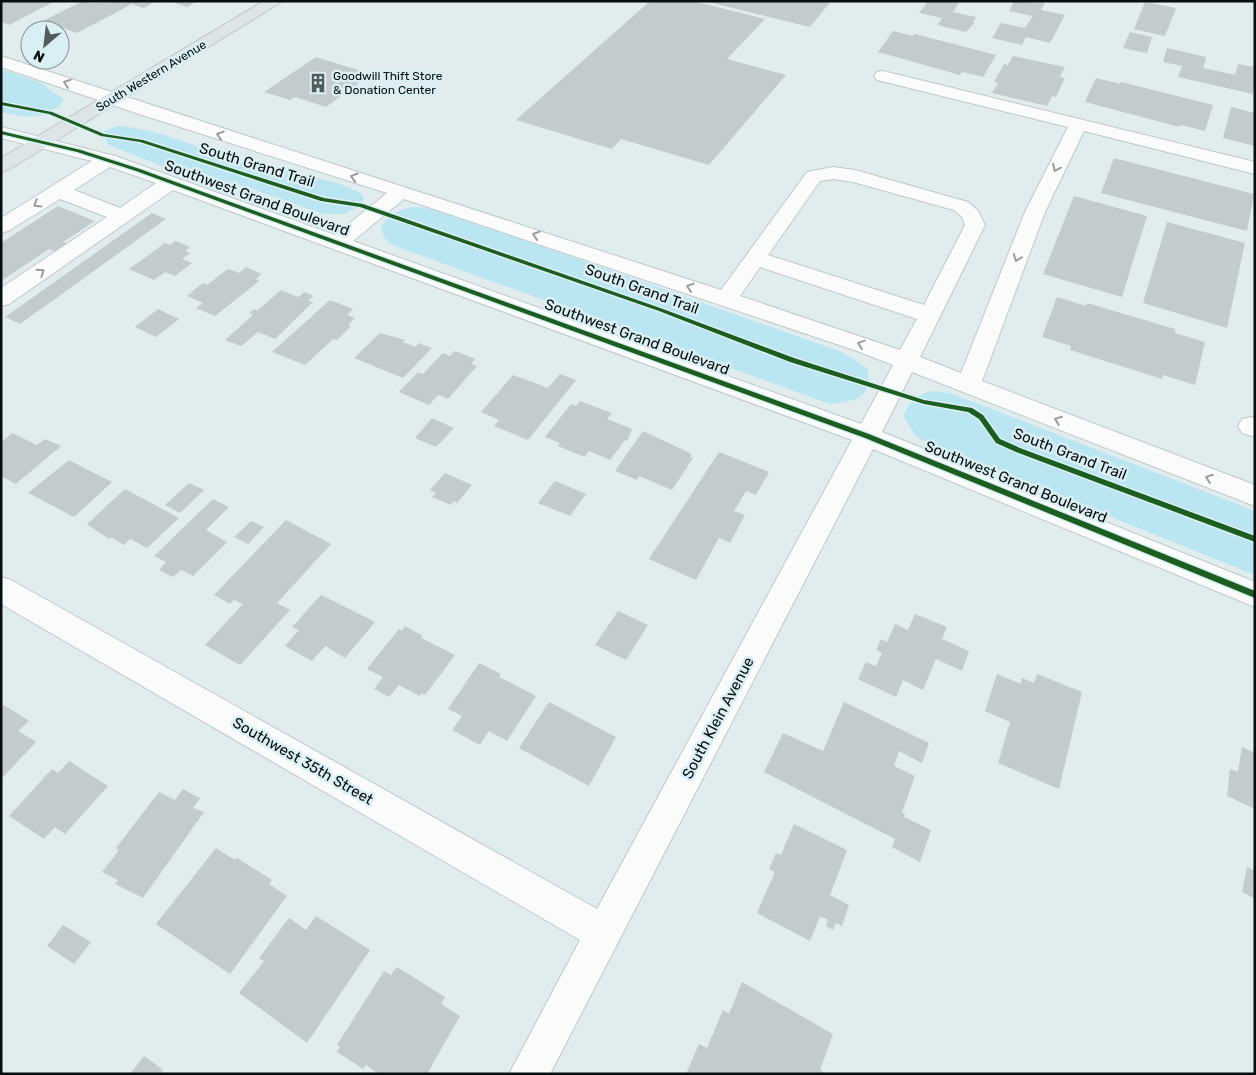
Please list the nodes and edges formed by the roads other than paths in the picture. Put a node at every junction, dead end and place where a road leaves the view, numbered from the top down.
1 (275, 1) edge
2 (1, 61) edge
3 (883, 76) dead end
4 (113, 98) junction
5 (1078, 124) junction
6 (1, 132) edge
7 (41, 142) junction
8 (108, 160) junction
9 (1, 166) edge
10 (1255, 168) edge
11 (171, 182) junction
12 (58, 191) junction
13 (401, 191) junction
14 (123, 216) junction
15 (1, 227) edge
16 (339, 242) junction
17 (755, 258) junction
18 (726, 299) junction
19 (1, 300) edge
20 (930, 315) junction
21 (906, 362) junction
22 (968, 385) junction
23 (866, 436) junction
24 (1255, 496) edge
25 (1, 589) edge
26 (1255, 594) edge
27 (604, 933) junction
28 (529, 1074) edge

1 - 4 main road, South Western Avenue
4 -> 2 street
3 - 5 street
4 - 7 main road, South Western Avenue
13 -> 4 street
5 - 10 street
5 -> 22 street
6 - 7 street, Southwest Grand Boulevard
7 - 8 street, Southwest Grand Boulevard
7 - 9 main road, South Western Avenue
8 - 11 street, Southwest Grand Boulevard
8 - 12 street
11 - 14 street
11 - 16 street, Southwest Grand Boulevard
12 - 14 street
12 -> 15 street
13 - 16 street
18 -> 13 street
19 -> 14 street
16 - 23 street, Southwest Grand Boulevard
17 - 18 street
17 - 20 street
17 - 20 street, South Klein Avenue
21 -> 18 street
20 - 21 street, South Klein Avenue
21 - 22 street
21 - 23 street, South Klein Avenue
24 -> 22 street
23 - 26 street, Southwest Grand Boulevard
23 - 27 street, South Klein Avenue
25 - 27 street, Southwest 35th Street
27 - 28 street, South Klein Avenue

